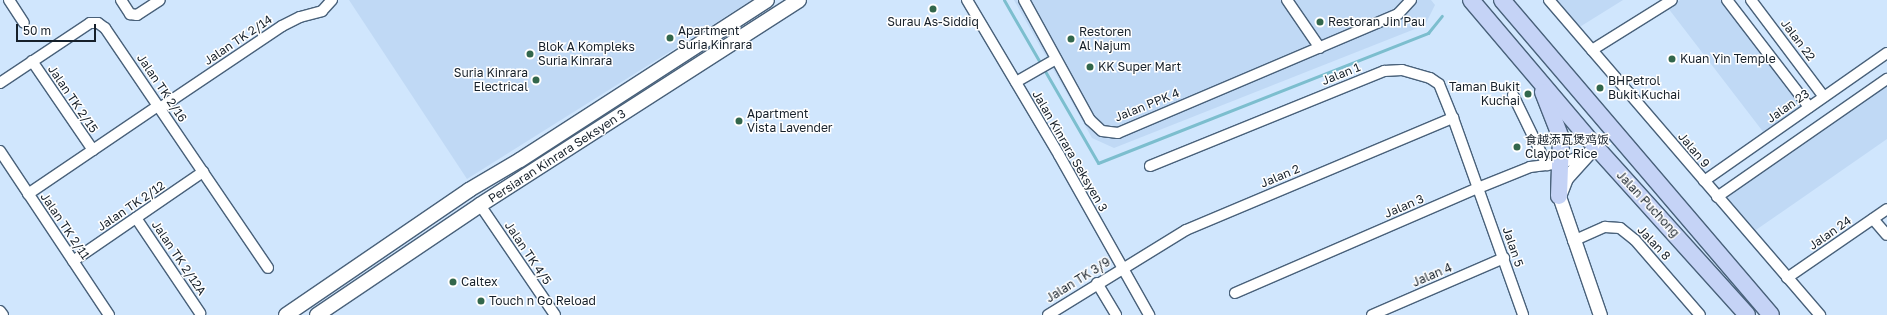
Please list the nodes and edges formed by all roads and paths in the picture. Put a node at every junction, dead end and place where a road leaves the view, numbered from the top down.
1 (9, 0) edge
2 (121, 0) edge
3 (160, 0) edge
4 (332, 0) edge
5 (767, 0) edge
6 (799, 0) edge
7 (967, 0) edge
8 (1024, 0) edge
9 (1287, 0) edge
10 (1412, 0) edge
11 (1471, 0) edge
12 (1502, 0) edge
13 (1550, 0) edge
14 (1672, 0) edge
15 (1727, 0) edge
16 (1751, 0) edge
17 (24, 23) dead end
18 (1320, 48) junction
19 (1592, 50) junction
20 (1887, 53) edge
21 (32, 61) junction
22 (1052, 61) junction
23 (1530, 68) junction
24 (1887, 79) edge
25 (1020, 80) junction
26 (0, 83) edge
27 (1579, 91) junction
28 (1513, 95) dead end
29 (1824, 97) junction
30 (159, 107) junction
31 (1809, 107) junction
32 (1453, 118) junction
33 (93, 150) junction
34 (1591, 150) junction
35 (0, 151) edge
36 (520, 160) junction
37 (1554, 164) junction
38 (1150, 166) dead end
39 (1643, 166) junction
40 (203, 172) junction
41 (1704, 181) junction
42 (1478, 188) junction
43 (28, 194) junction
44 (1559, 196) junction
45 (1717, 197) junction
46 (480, 205) junction
47 (1887, 208) edge
48 (136, 218) junction
49 (1873, 218) junction
50 (1887, 235) edge
51 (400, 238) junction
52 (1573, 241) junction
53 (1504, 258) junction
54 (73, 261) junction
55 (268, 268) dead end
56 (1122, 268) junction
57 (1787, 278) junction
58 (1097, 283) junction
59 (1235, 293) dead end
60 (0, 311) edge
61 (200, 313) dead end
62 (3, 315) edge
63 (109, 315) edge
64 (286, 315) edge
65 (316, 315) edge
66 (555, 315) edge
67 (1048, 315) edge
68 (1116, 315) edge
69 (1149, 315) edge
70 (1372, 315) edge
71 (1523, 315) edge
72 (1600, 315) edge
73 (1700, 315) edge
74 (1747, 315) edge
75 (1771, 315) edge
76 (1820, 315) edge

1 - 17 street
2 - 3 street
4 - 30 street, Jalan TK 2/14
5 - 36 main road, Persiaran Kinrara Seksyen 3
6 - 46 main road, Persiaran Kinrara Seksyen 3
7 - 25 street, Jalan Kinrara Seksyen 3
8 - 22 street, Jalan PPK 4
9 - 18 street
10 - 18 street, Jalan PPK 4
11 - 23 main road, Jalan Puchong
12 - 27 main road, Jalan Puchong
13 - 19 street, Jalan 9
14 - 19 street
15 - 31 street
16 - 29 street, Jalan 22
18 - 22 street, Jalan PPK 4
19 - 41 street, Jalan 9
20 - 29 street, Jalan 23
21 - 26 street, Jalan TK 2/16
21 - 30 street, Jalan TK 2/16
21 - 33 street, Jalan TK 2/15
22 - 25 street
23 - 34 main road, Jalan Puchong
23 - 37 main road
24 - 45 street
25 - 56 street, Jalan Kinrara Seksyen 3
27 - 34 main road
27 - 39 main road, Jalan Puchong
28 - 37 street
29 - 31 street, Jalan 23
30 - 33 street, Jalan TK 2/14
30 - 40 street, Jalan TK 2/16
31 - 41 street, Jalan 23
32 - 38 street, Jalan 1
32 - 42 street, Jalan 1
32 - 56 street, Jalan 2
33 - 43 street, Jalan TK 2/14
34 - 37 street, Jalan 3
34 - 39 main road
34 - 44 street
34 - 74 main road, Jalan Puchong
35 - 43 street, Jalan TK 2/11
36 - 46 main road
36 - 51 main road, Persiaran Kinrara Seksyen 3
37 - 42 street, Jalan 3
37 - 44 main road
39 - 75 main road, Jalan Puchong
40 - 48 street, Jalan TK 2/12
40 - 55 street, Jalan TK 2/16
41 - 45 street, Jalan 9
42 - 53 street, Jalan 5
42 - 59 street, Jalan 3
43 - 54 street, Jalan TK 2/11
44 - 52 street
45 - 57 street, Jalan 9
46 - 51 main road
46 - 65 main road, Persiaran Kinrara Seksyen 3
46 - 66 street, Jalan TK 4/5
47 - 49 street, Jalan 24
48 - 54 street, Jalan TK 2/12
48 - 61 street, Jalan TK 2/12A
49 - 50 street
49 - 57 street, Jalan 24
51 - 64 main road, Persiaran Kinrara Seksyen 3
52 - 72 street
52 - 73 street, Jalan 8
53 - 70 street, Jalan 4
53 - 71 street, Jalan 5
54 - 63 street, Jalan TK 2/11
56 - 58 street, Jalan TK 3/9
56 - 69 street, Jalan Kinrara Seksyen 3
57 - 76 street, Jalan 9
58 - 67 street, Jalan TK 3/9
58 - 68 street
60 - 62 street

